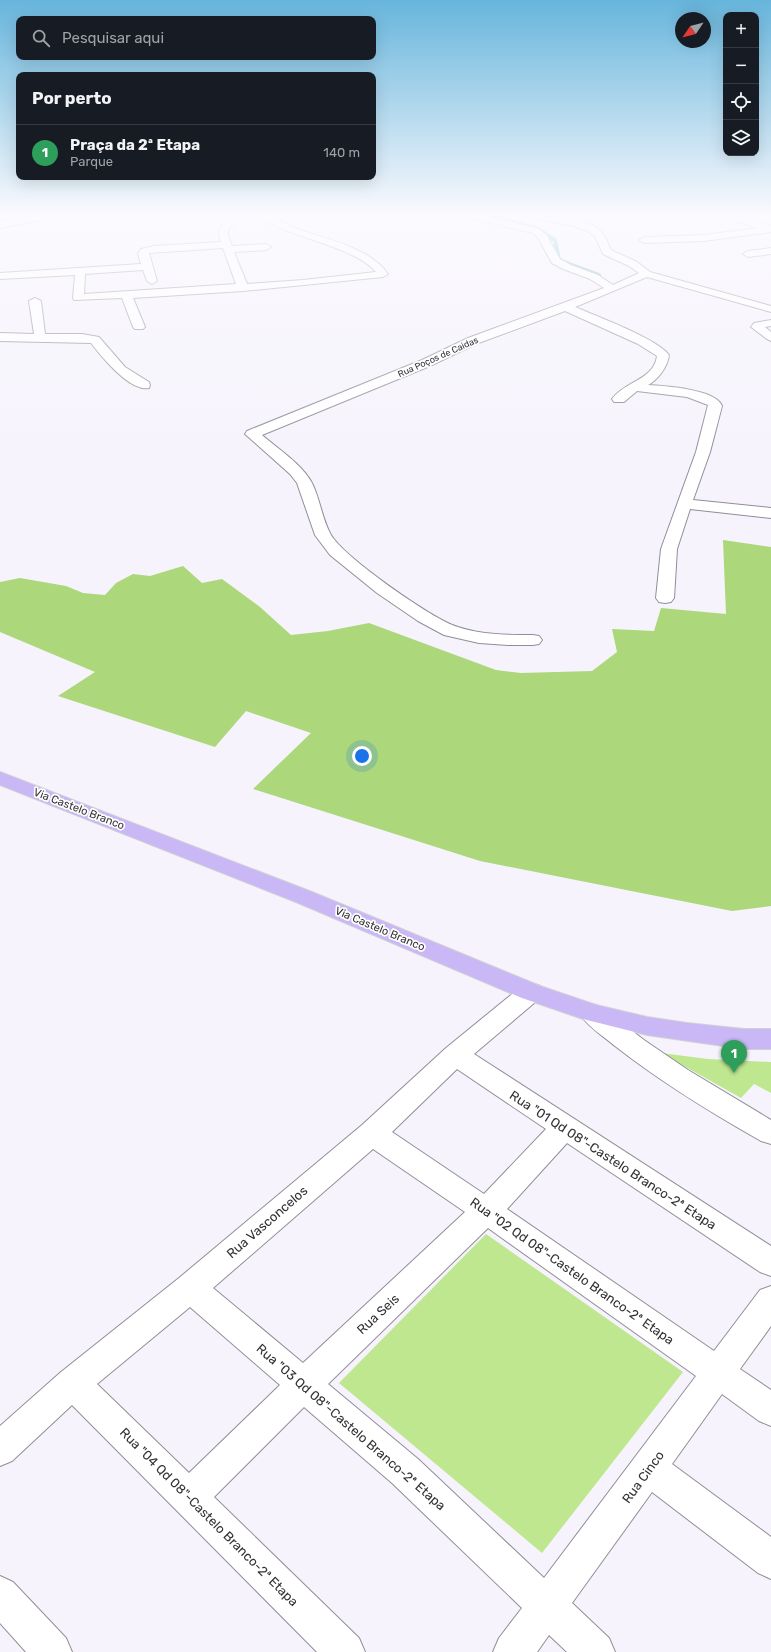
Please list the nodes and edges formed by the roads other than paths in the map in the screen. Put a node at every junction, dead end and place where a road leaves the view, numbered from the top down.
1 (78, 293) edge
2 (155, 293) edge
3 (602, 293) edge
4 (714, 293) edge
5 (126, 295) junction
6 (36, 301) dead end
7 (566, 307) junction
8 (771, 309) edge
9 (771, 323) edge
10 (139, 328) dead end
11 (771, 336) edge
12 (0, 337) edge
13 (40, 338) junction
14 (650, 380) junction
15 (144, 385) dead end
16 (634, 387) junction
17 (666, 391) junction
18 (619, 399) dead end
19 (684, 504) junction
20 (771, 513) edge
21 (665, 598) dead end
22 (533, 640) dead end
23 (0, 778) edge
24 (531, 992) junction
25 (592, 1013) junction
26 (771, 1039) edge
27 (455, 1055) junction
28 (564, 1128) junction
29 (372, 1133) junction
30 (771, 1133) edge
31 (486, 1211) junction
32 (771, 1263) edge
33 (190, 1288) junction
34 (771, 1300) edge
35 (718, 1372) junction
36 (73, 1383) junction
37 (304, 1384) junction
38 (771, 1410) edge
39 (0, 1449) edge
40 (649, 1468) junction
41 (189, 1497) junction
42 (771, 1560) edge
43 (0, 1595) edge
44 (547, 1607) junction
45 (52, 1652) edge
46 (345, 1652) edge
47 (513, 1652) edge
48 (595, 1652) edge

1 - 5 street
2 - 5 street
3 - 7 street, Rua Poços de Caidas
4 - 8 street
5 - 10 street
6 - 13 street
7 - 14 street
7 - 22 street, Rua Poços de Caidas
9 - 11 street
12 - 13 street
13 - 15 street
14 - 16 street
14 - 17 street
16 - 17 street
16 - 18 street
17 - 19 street
19 - 20 street
19 - 21 street
23 - 24 main road, Via Castelo Branco
24 - 25 main road, Via Castelo Branco
24 - 27 street, Rua Vasconcelos
25 - 26 main road, Via Castelo Branco
25 - 30 street
27 - 28 street, Rua "01 Qd 08"-Castelo Branco-2ª Etapa
27 - 29 street, Rua Vasconcelos
28 - 31 street, Rua Seis
28 - 32 street, Rua "01 Qd 08"-Castelo Branco-2ª Etapa
29 - 31 street, Rua "02 Qd 08"-Castelo Branco-2ª Etapa
29 - 33 street, Rua Vasconcelos
31 - 35 street, Rua "02 Qd 08"-Castelo Branco-2ª Etapa
31 - 37 street, Rua Seis
33 - 36 street, Rua Vasconcelos
33 - 37 street, Rua "03 Qd 08"-Castelo Branco-2ª Etapa
34 - 35 street, Rua Cinco
35 - 38 street, Rua "02 Qd 08"-Castelo Branco-2ª Etapa
35 - 40 street, Rua Cinco
36 - 39 street, Rua Vasconcelos
36 - 41 street, Rua "04 Qd 08"-Castelo Branco-2ª Etapa
37 - 41 street, Rua Seis
37 - 44 street, Rua "03 Qd 08"-Castelo Branco-2ª Etapa
40 - 42 street
40 - 44 street, Rua Cinco
41 - 46 street, Rua "04 Qd 08"-Castelo Branco-2ª Etapa
43 - 45 street
44 - 47 street, Rua Cinco
44 - 48 street, Rua "03 Qd 08"-Castelo Branco-2ª Etapa

